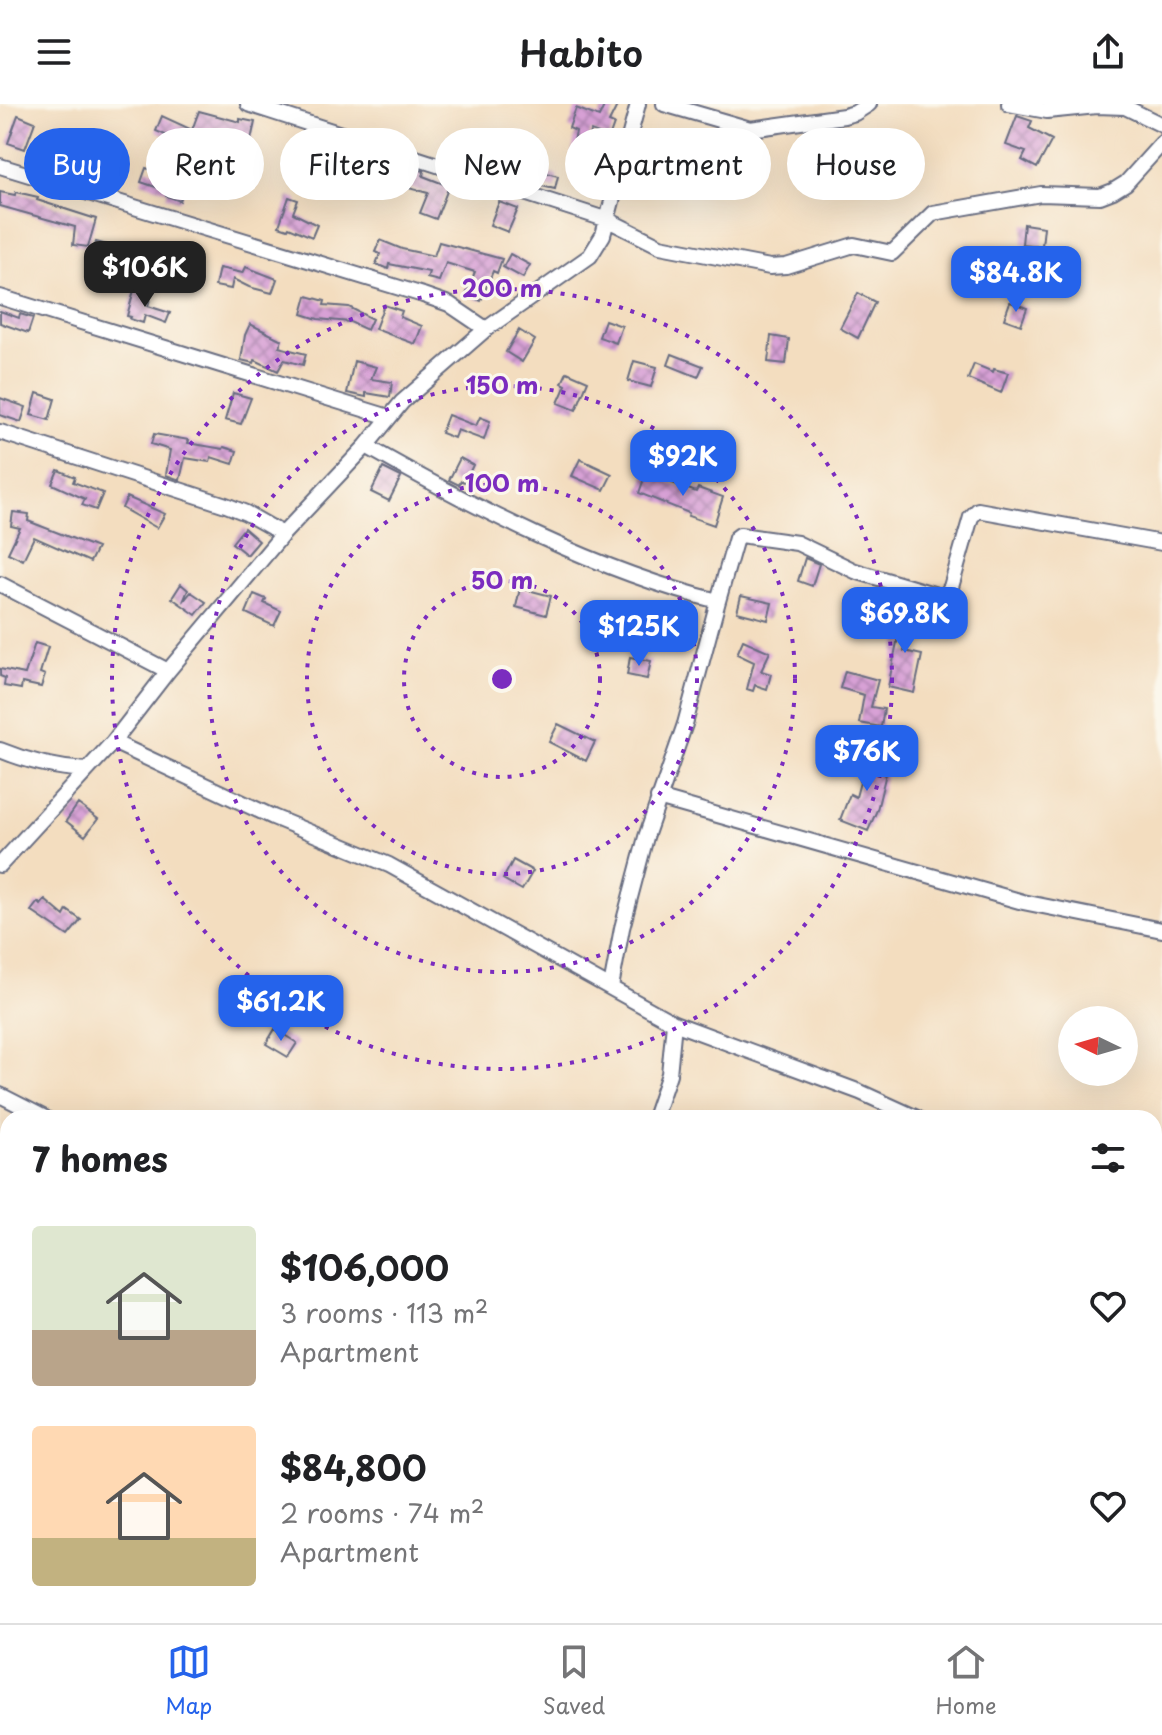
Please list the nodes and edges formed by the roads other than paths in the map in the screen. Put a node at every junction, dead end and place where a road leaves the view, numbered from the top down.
1 (248, 104) edge
2 (638, 104) edge
3 (664, 104) edge
4 (868, 104) edge
5 (1009, 104) edge
6 (1162, 125) edge
7 (1162, 143) edge
8 (0, 166) edge
9 (608, 220) junction
10 (0, 297) edge
11 (486, 329) junction
12 (389, 417) junction
13 (0, 432) edge
14 (366, 446) junction
15 (283, 534) junction
16 (1162, 543) edge
17 (0, 584) edge
18 (718, 601) junction
19 (168, 671) junction
20 (113, 742) junction
21 (0, 750) edge
22 (86, 770) junction
23 (658, 798) junction
24 (1, 861) edge
25 (1162, 930) edge
26 (611, 987) junction
27 (674, 1023) junction
28 (0, 1095) edge
29 (29, 1110) edge
30 (657, 1110) edge
31 (899, 1110) edge

1 - 9 street
2 - 9 street
3 - 4 street
5 - 6 street
7 - 9 street
8 - 11 street
9 - 11 street
10 - 12 street
11 - 12 street
12 - 14 street
13 - 15 street
14 - 15 street
14 - 18 street
15 - 19 street
16 - 18 street
17 - 19 street
18 - 23 street
19 - 20 street
20 - 22 street
20 - 26 street
21 - 22 street
22 - 24 street
23 - 25 street
23 - 26 street
26 - 27 street
27 - 30 street
27 - 31 street
28 - 29 street

